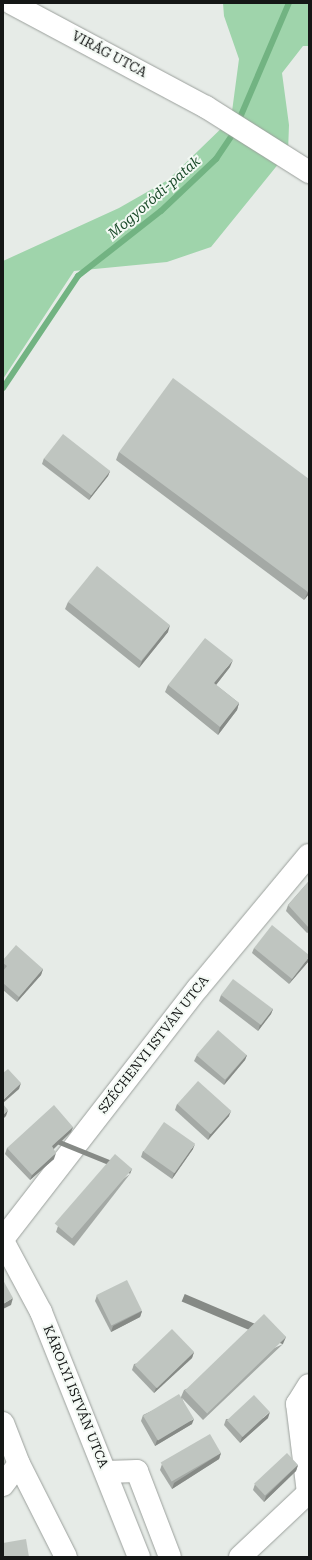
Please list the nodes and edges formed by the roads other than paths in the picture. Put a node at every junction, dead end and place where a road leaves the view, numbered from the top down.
1 (11, 3) edge
2 (309, 172) edge
3 (309, 855) edge
4 (3, 1240) edge
5 (309, 1385) edge
6 (3, 1423) edge
7 (19, 1464) junction
8 (106, 1472) junction
9 (3, 1485) edge
10 (66, 1557) edge
11 (139, 1557) edge
12 (170, 1557) edge
13 (240, 1557) edge

1 - 2 street, VIRÁG UTCA
3 - 4 street, SZÉCHENYI ISTVÁN UTCA
4 - 8 street, KÁROLYI ISTVÁN UTCA
5 - 13 street
6 - 7 street
7 - 9 street
7 - 10 street
8 - 11 street, KÁROLYI ISTVÁN UTCA
8 - 12 street

